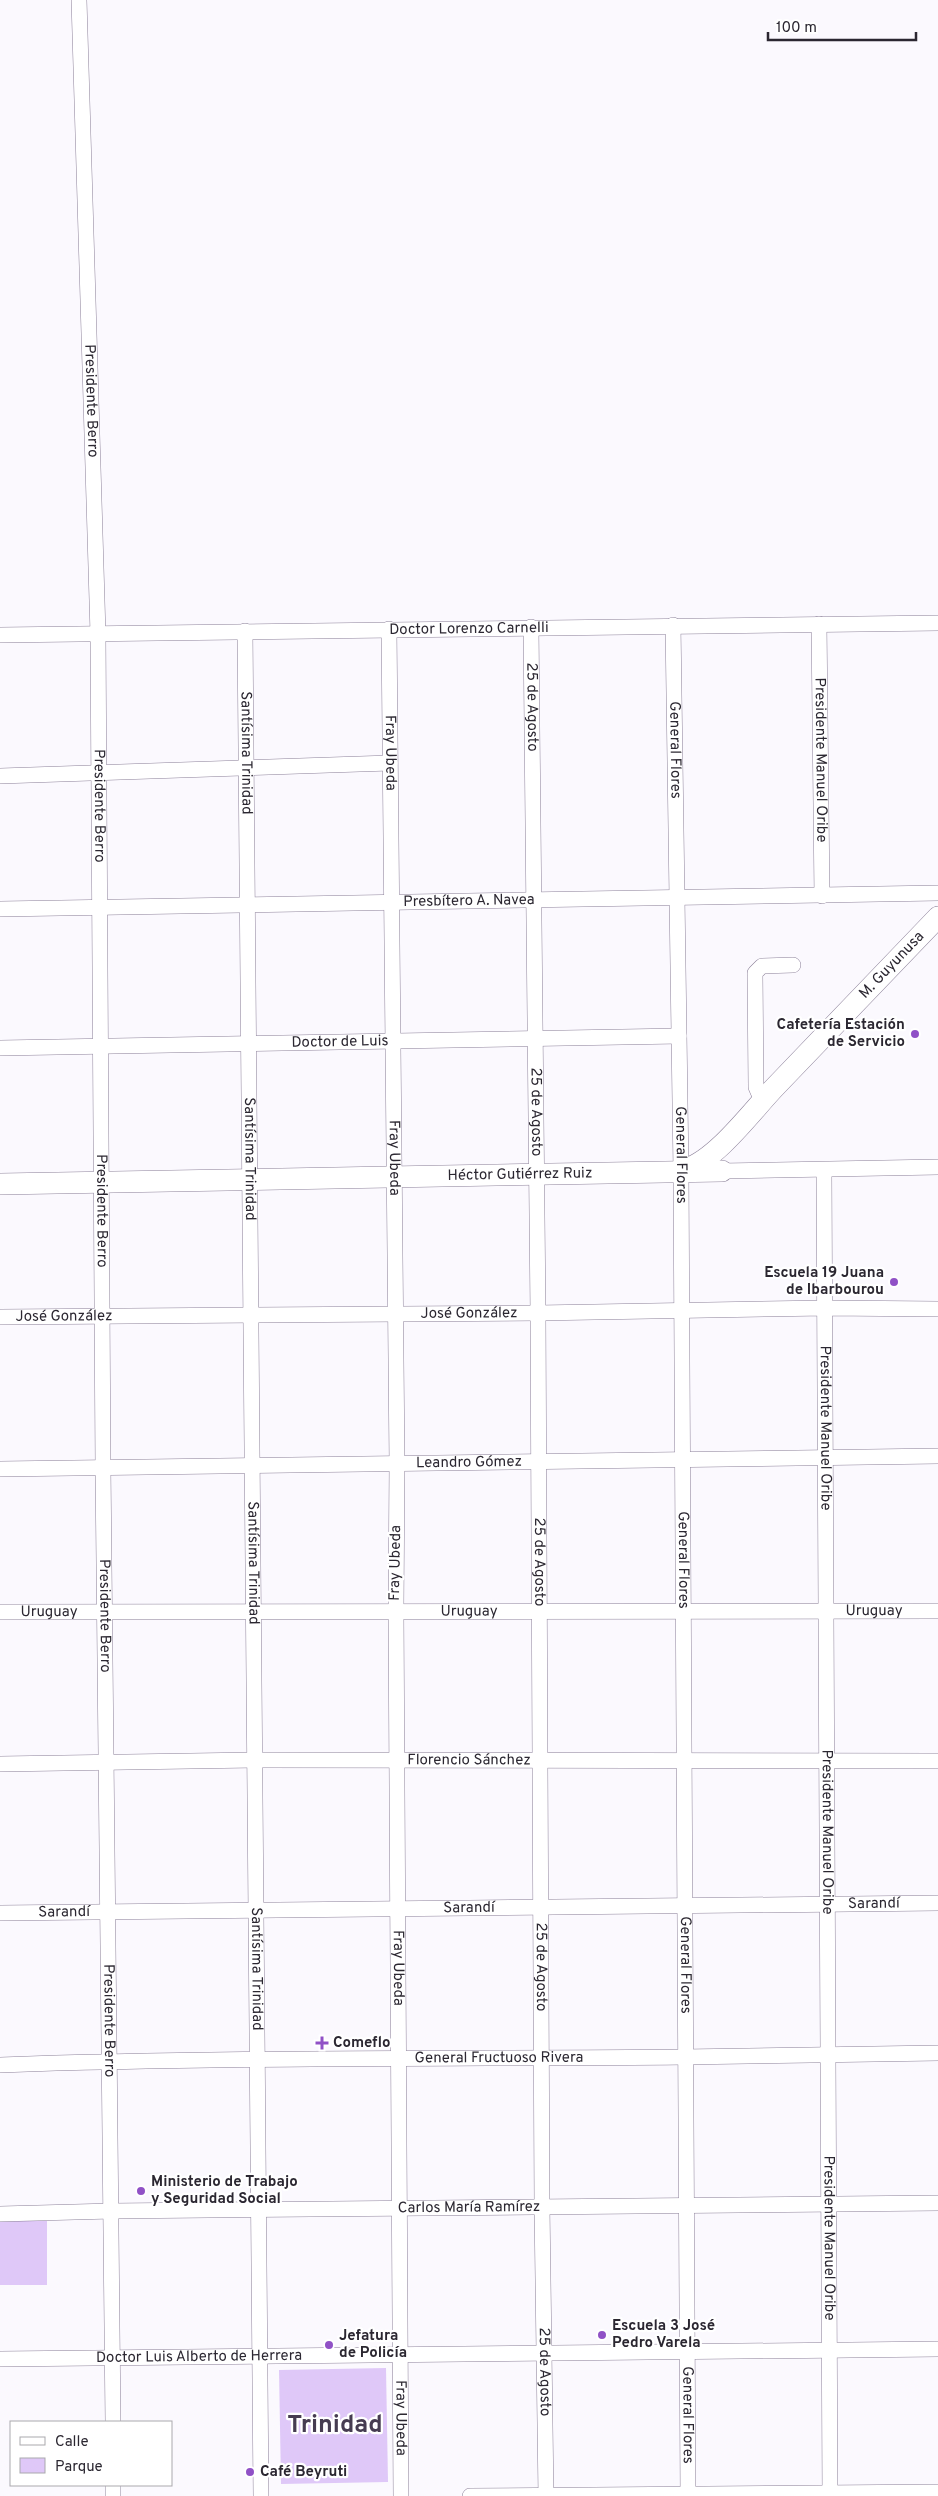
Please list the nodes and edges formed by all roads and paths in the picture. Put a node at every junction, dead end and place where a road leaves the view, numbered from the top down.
1 (79, 0) edge
2 (938, 622) edge
3 (819, 624) junction
4 (673, 625) junction
5 (531, 627) junction
6 (388, 629) junction
7 (245, 631) junction
8 (98, 634) junction
9 (0, 635) edge
10 (390, 763) junction
11 (246, 767) junction
12 (100, 773) junction
13 (0, 776) edge
14 (938, 893) edge
15 (822, 896) junction
16 (677, 898) junction
17 (533, 901) junction
18 (391, 903) junction
19 (247, 905) junction
20 (100, 908) junction
21 (0, 909) edge
22 (938, 917) edge
23 (793, 965) dead end
24 (679, 1036) junction
25 (536, 1038) junction
26 (393, 1040) junction
27 (249, 1043) junction
28 (100, 1046) junction
29 (0, 1048) edge
30 (762, 1101) junction
31 (743, 1123) junction
32 (718, 1147) junction
33 (938, 1167) edge
34 (681, 1170) junction
35 (722, 1170) junction
36 (824, 1170) junction
37 (536, 1174) junction
38 (394, 1177) junction
39 (249, 1180) junction
40 (102, 1182) junction
41 (0, 1184) edge
42 (826, 1308) junction
43 (938, 1309) edge
44 (682, 1310) junction
45 (396, 1313) junction
46 (538, 1313) junction
47 (250, 1316) junction
48 (103, 1317) junction
49 (0, 1318) edge
50 (938, 1456) edge
51 (825, 1458) junction
52 (683, 1460) junction
53 (538, 1462) junction
54 (397, 1463) junction
55 (252, 1466) junction
56 (103, 1468) junction
57 (0, 1469) edge
58 (826, 1610) junction
59 (396, 1611) junction
60 (538, 1611) junction
61 (684, 1611) junction
62 (938, 1611) edge
63 (0, 1612) edge
64 (105, 1612) junction
65 (252, 1612) junction
66 (254, 1760) junction
67 (397, 1760) junction
68 (539, 1761) junction
69 (827, 1761) junction
70 (938, 1761) edge
71 (107, 1762) junction
72 (684, 1762) junction
73 (0, 1764) edge
74 (938, 1903) edge
75 (827, 1904) junction
76 (540, 1907) junction
77 (684, 1907) junction
78 (398, 1908) junction
79 (255, 1910) junction
80 (109, 1912) junction
81 (0, 1913) edge
82 (938, 2053) edge
83 (828, 2054) junction
84 (686, 2057) junction
85 (399, 2058) junction
86 (542, 2058) junction
87 (257, 2060) junction
88 (110, 2061) junction
89 (0, 2065) edge
90 (938, 2203) edge
91 (829, 2204) junction
92 (688, 2205) junction
93 (542, 2207) junction
94 (400, 2208) junction
95 (259, 2210) junction
96 (112, 2211) junction
97 (0, 2214) edge
98 (938, 2349) edge
99 (830, 2350) junction
100 (687, 2352) junction
101 (544, 2353) junction
102 (401, 2354) junction
103 (260, 2356) junction
104 (113, 2358) junction
105 (0, 2359) edge
106 (113, 2421) edge
107 (938, 2492) edge
108 (830, 2495) edge
109 (261, 2496) edge
110 (401, 2496) edge
111 (470, 2496) edge
112 (546, 2496) edge
113 (688, 2496) edge

1 - 8 street, Presidente Berro
2 - 3 street, Doctor Lorenzo Carnelli
3 - 4 street, Doctor Lorenzo Carnelli
3 - 15 street, Presidente Manuel Oribe
4 - 5 street, Doctor Lorenzo Carnelli
4 - 16 street, General Flores
5 - 6 street, Doctor Lorenzo Carnelli
5 - 17 street, 25 de Agosto
6 - 7 street, Doctor Lorenzo Carnelli
6 - 10 street, Fray Ubeda
7 - 8 street, Doctor Lorenzo Carnelli
7 - 11 street, Santísima Trinidad
8 - 9 street, Doctor Lorenzo Carnelli
8 - 12 street, Presidente Berro
10 - 11 street
10 - 18 street, Fray Ubeda
11 - 12 street
11 - 19 street, Santísima Trinidad
12 - 13 street
12 - 20 street, Presidente Berro
14 - 15 street, Presbítero A. Navea
15 - 16 street, Presbítero A. Navea
16 - 17 street, Presbítero A. Navea
16 - 24 street, General Flores
17 - 18 street, Presbítero A. Navea
17 - 25 street, 25 de Agosto
18 - 19 street, Presbítero A. Navea
18 - 26 street, Fray Ubeda
19 - 20 street, Presbítero A. Navea
19 - 27 street, Santísima Trinidad
20 - 21 street, Presbítero A. Navea
20 - 28 street, Presidente Berro
22 - 30 highway, M. Guyunusa
23 - 30 street
24 - 25 street, Doctor de Luis
24 - 34 street, General Flores
25 - 26 street, Doctor de Luis
25 - 37 street, 25 de Agosto
26 - 27 street, Doctor de Luis
26 - 38 street, Fray Ubeda
27 - 28 street, Doctor de Luis
27 - 39 street, Santísima Trinidad
28 - 29 street, Doctor de Luis
28 - 40 street, Presidente Berro
30 - 31 highway, M. Guyunusa
31 - 32 highway, M. Guyunusa
31 - 35 highway, M. Guyunusa
32 - 34 highway, M. Guyunusa
32 - 35 highway
33 - 36 street, Héctor Gutiérrez Ruiz
34 - 35 highway, Héctor Gutiérrez Ruiz
34 - 37 highway, Héctor Gutiérrez Ruiz
34 - 44 street, General Flores
35 - 36 street, Héctor Gutiérrez Ruiz
36 - 42 street, Presidente Manuel Oribe
37 - 38 highway, Héctor Gutiérrez Ruiz
37 - 46 street, 25 de Agosto
38 - 39 highway, Héctor Gutiérrez Ruiz
38 - 45 street, Fray Ubeda
39 - 40 highway, Héctor Gutiérrez Ruiz
39 - 47 street, Santísima Trinidad
40 - 41 highway, Héctor Gutiérrez Ruiz
40 - 48 street, Presidente Berro
42 - 43 street, José González
42 - 44 street, José González
42 - 51 street, Presidente Manuel Oribe
44 - 46 street, José González
44 - 52 street, General Flores
45 - 46 street, José González
45 - 47 street, José González
45 - 54 street, Fray Ubeda
46 - 53 street, 25 de Agosto
47 - 48 street, José González
47 - 55 street, Santísima Trinidad
48 - 49 street, José González
48 - 56 street, Presidente Berro
50 - 51 street, Leandro Gómez
51 - 52 street, Leandro Gómez
51 - 58 street, Presidente Manuel Oribe
52 - 53 street, Leandro Gómez
52 - 61 street, General Flores
53 - 54 street, Leandro Gómez
53 - 60 street, 25 de Agosto
54 - 55 street, Leandro Gómez
54 - 59 street, Fray Ubeda
55 - 56 street, Leandro Gómez
55 - 65 street, Santísima Trinidad
56 - 57 street, Leandro Gómez
56 - 64 street, Presidente Berro
58 - 61 street, Uruguay
58 - 62 street, Uruguay
58 - 69 street, Presidente Manuel Oribe
59 - 60 street, Uruguay
59 - 65 street, Uruguay
59 - 67 street, Fray Ubeda
60 - 61 street, Uruguay
60 - 68 street, 25 de Agosto
61 - 72 street, General Flores
63 - 64 street, Uruguay
64 - 65 street, Uruguay
64 - 71 street, Presidente Berro
65 - 66 street, Santísima Trinidad
66 - 67 street, Florencio Sánchez
66 - 71 street, Florencio Sánchez
66 - 79 street, Santísima Trinidad
67 - 68 street, Florencio Sánchez
67 - 78 street, Fray Ubeda
68 - 72 street, Florencio Sánchez
68 - 76 street, 25 de Agosto
69 - 70 street, Florencio Sánchez
69 - 72 street, Florencio Sánchez
69 - 75 street, Presidente Manuel Oribe
71 - 73 street, Florencio Sánchez
71 - 80 street, Presidente Berro
72 - 77 street, General Flores
74 - 75 street, Sarandí
75 - 77 street, Sarandí
75 - 83 street, Presidente Manuel Oribe
76 - 77 street, Sarandí
76 - 78 street, Sarandí
76 - 86 street, 25 de Agosto
77 - 84 street, General Flores
78 - 79 street, Sarandí
78 - 85 street, Fray Ubeda
79 - 80 street, Sarandí
79 - 87 street, Santísima Trinidad
80 - 81 street, Sarandí
80 - 88 street, Presidente Berro
82 - 83 street, General Fructuoso Rivera
83 - 84 street, General Fructuoso Rivera
83 - 91 street, Presidente Manuel Oribe
84 - 86 street, General Fructuoso Rivera
84 - 92 street, General Flores
85 - 86 street, General Fructuoso Rivera
85 - 87 street, General Fructuoso Rivera
85 - 94 street, Fray Ubeda
86 - 93 street, 25 de Agosto
87 - 88 street, General Fructuoso Rivera
87 - 95 street, Santísima Trinidad
88 - 89 street, General Fructuoso Rivera
88 - 96 street, Presidente Berro
90 - 91 street, Carlos María Ramírez
91 - 92 street, Carlos María Ramírez
91 - 99 street, Presidente Manuel Oribe
92 - 93 street, Carlos María Ramírez
92 - 100 street, General Flores
93 - 94 street, Carlos María Ramírez
93 - 101 street, 25 de Agosto
94 - 95 street, Carlos María Ramírez
94 - 102 street, Fray Ubeda
95 - 96 street, Carlos María Ramírez
95 - 103 street, Santísima Trinidad
96 - 97 street, Carlos María Ramírez
96 - 104 street, Presidente Berro
98 - 99 street, Doctor Luis Alberto de Herrera
99 - 100 street, Doctor Luis Alberto de Herrera
99 - 108 street, Presidente Manuel Oribe
100 - 101 street, Doctor Luis Alberto de Herrera
100 - 113 street, General Flores
101 - 102 street, Doctor Luis Alberto de Herrera
101 - 112 street, 25 de Agosto
102 - 103 street, Doctor Luis Alberto de Herrera
102 - 110 street, Fray Ubeda
103 - 104 street, Doctor Luis Alberto de Herrera
103 - 109 street, Santísima Trinidad
104 - 105 street, Doctor Luis Alberto de Herrera
104 - 106 street, Presidente Berro
107 - 108 street
108 - 113 street
111 - 112 street
112 - 113 street

